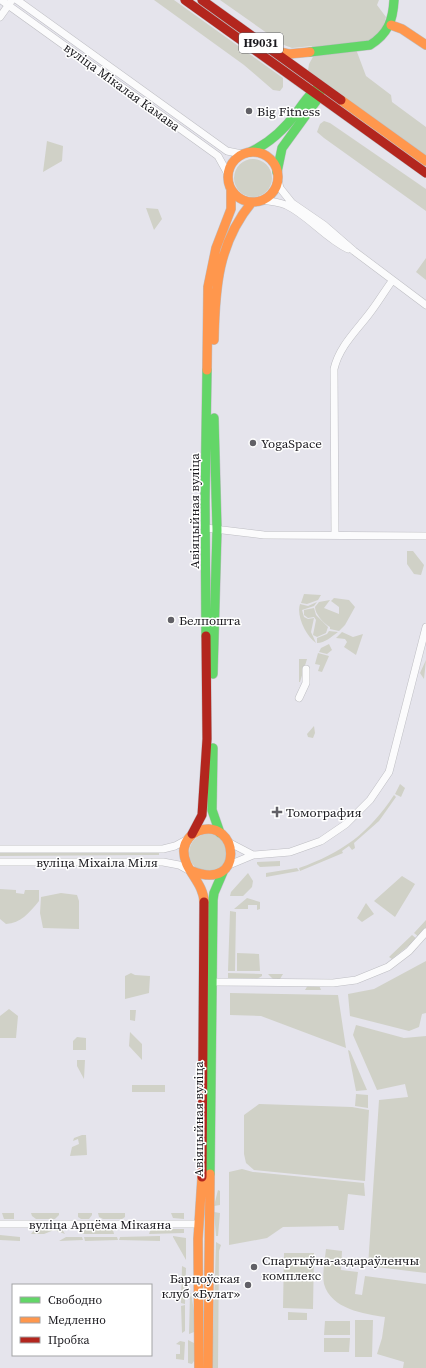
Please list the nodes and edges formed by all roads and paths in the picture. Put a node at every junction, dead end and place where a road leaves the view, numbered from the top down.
1 (1, 0) edge
2 (17, 0) edge
3 (185, 0) edge
4 (202, 0) edge
5 (394, 0) edge
6 (10, 3) edge
7 (0, 17) edge
8 (391, 25) junction
9 (426, 46) edge
10 (271, 49) junction
11 (310, 52) junction
12 (308, 77) junction
13 (320, 86) junction
14 (315, 95) junction
15 (246, 153) junction
16 (426, 161) edge
17 (426, 173) edge
18 (228, 174) junction
19 (277, 176) junction
20 (231, 189) junction
21 (257, 201) junction
22 (354, 251) junction
23 (392, 280) junction
24 (426, 305) edge
25 (206, 528) junction
26 (216, 530) junction
27 (334, 535) junction
28 (426, 536) edge
29 (426, 627) edge
30 (306, 669) dead end
31 (299, 698) dead end
32 (220, 832) junction
33 (190, 836) junction
34 (230, 843) junction
35 (0, 849) edge
36 (254, 855) junction
37 (0, 862) edge
38 (226, 868) junction
39 (192, 872) junction
40 (426, 932) edge
41 (211, 982) junction
42 (0, 1224) edge
43 (199, 1224) junction
44 (210, 1224) junction
45 (199, 1368) edge
46 (208, 1368) edge

1 - 6 street, вуліца Мікалая Камава
2 - 15 street, вуліца Мікалая Камава
3 - 14 main road, Н9031
4 - 10 main road, Н9031
5 - 8 main road
6 - 7 street
6 - 18 street, вуліца Мікалая Камава
8 - 9 main road
8 - 11 main road
10 - 11 main road
10 - 12 main road, Н9031
11 - 12 main road
12 - 13 main road, Н9031
13 - 14 main road
13 - 16 main road, Н9031
14 - 15 main road
14 - 17 main road, Н9031
14 - 19 main road
15 - 18 main road
15 - 19 main road
18 - 20 main road
19 - 21 main road
19 - 22 street
20 - 21 main road
20 - 25 main road, Авіяцыйная вуліца
21 - 22 street
21 - 26 main road, Авіяцыйная вуліца
22 - 23 street
23 - 24 street
23 - 27 street
25 - 26 street
25 - 33 main road, Авіяцыйная вуліца
26 - 27 street
26 - 32 main road, Авіяцыйная вуліца
27 - 28 street
29 - 36 street
30 - 31 street
32 - 33 main road
32 - 34 main road
33 - 35 street, вуліца Міхаіла Міля
33 - 39 main road
34 - 36 street
34 - 38 main road
36 - 38 street
37 - 39 street, вуліца Міхаіла Міля
38 - 39 main road
38 - 41 main road, Авіяцыйная вуліца
39 - 43 main road
40 - 41 street
41 - 44 main road, Авіяцыйная вуліца
42 - 43 street, вуліца Арцёма Мікаяна
43 - 44 main road
43 - 45 main road
44 - 46 main road, Авіяцыйная вуліца

